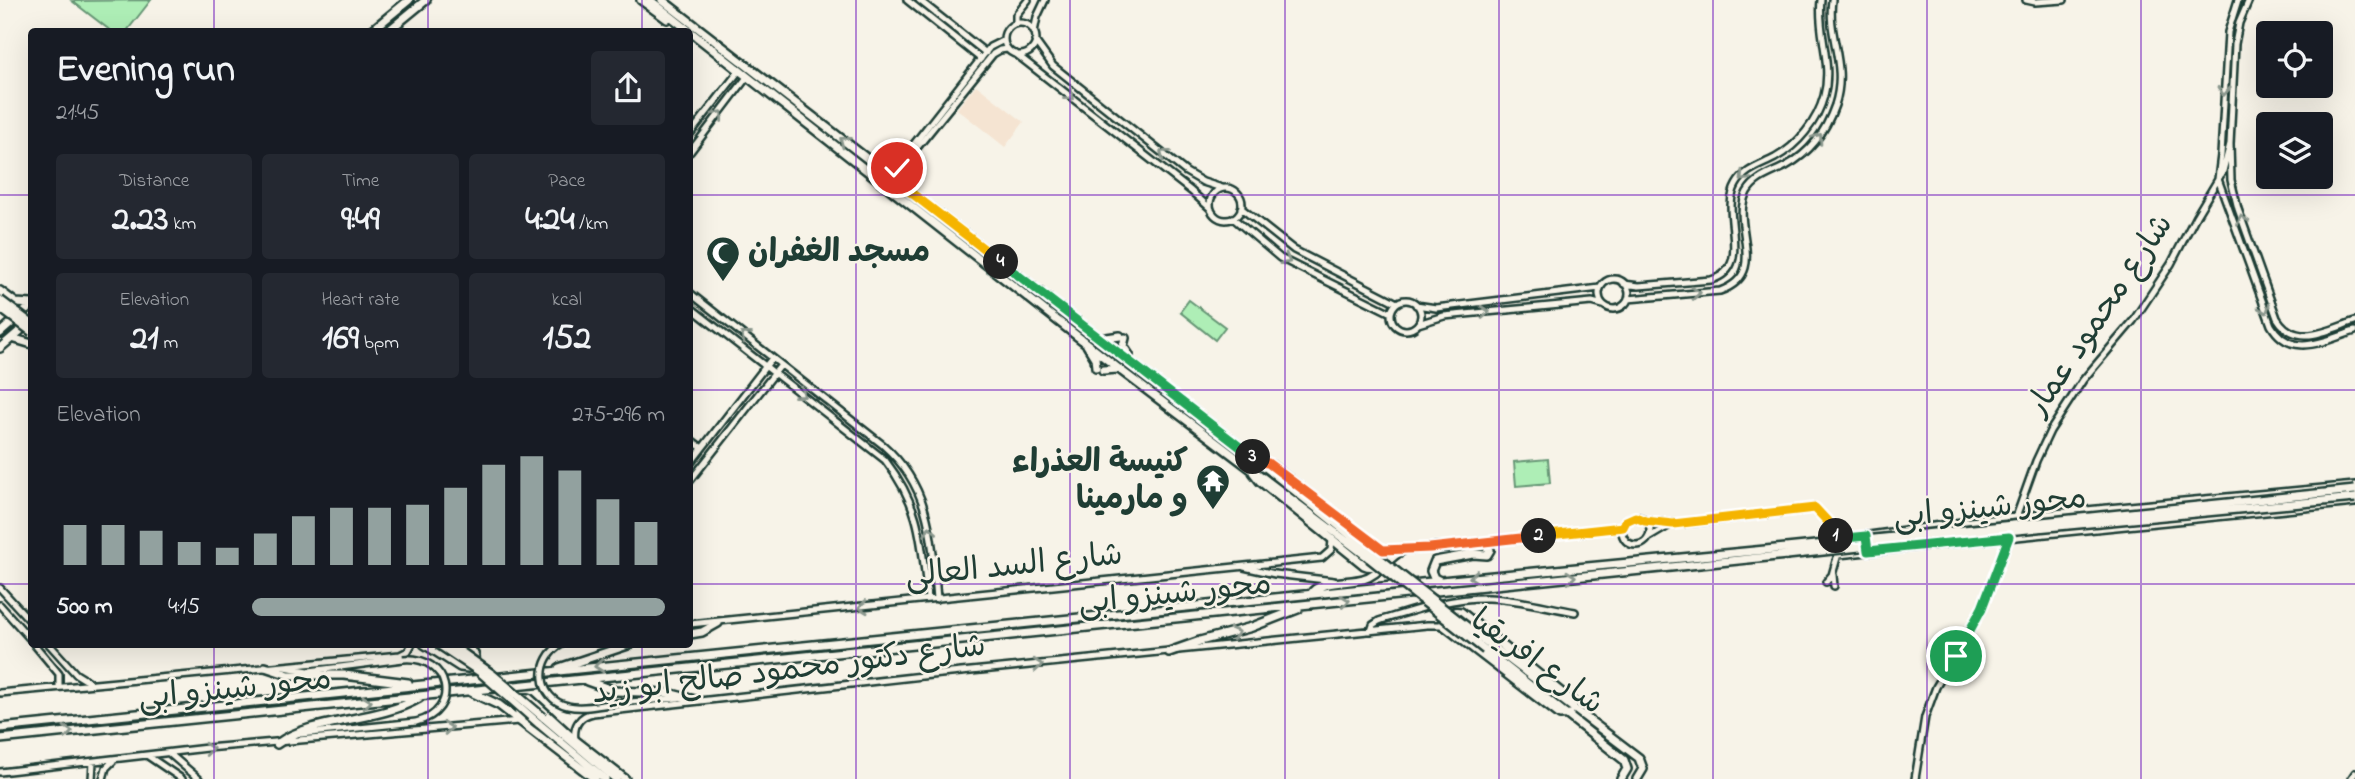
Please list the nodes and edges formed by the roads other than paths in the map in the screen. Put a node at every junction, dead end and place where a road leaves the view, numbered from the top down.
1 (409, 0) edge
2 (426, 0) edge
3 (641, 0) edge
4 (650, 0) edge
5 (662, 0) edge
6 (670, 0) edge
7 (907, 0) edge
8 (919, 0) edge
9 (1028, 0) edge
10 (1045, 0) edge
11 (1821, 0) edge
12 (1832, 0) edge
13 (2026, 0) edge
14 (2064, 0) edge
15 (2238, 0) edge
16 (2249, 0) edge
17 (686, 19) junction
18 (677, 21) junction
19 (1016, 23) junction
20 (375, 28) edge
21 (392, 28) edge
22 (686, 28) edge
23 (1034, 32) junction
24 (693, 34) edge
25 (1004, 40) junction
26 (1035, 41) junction
27 (1007, 49) junction
28 (986, 53) junction
29 (1016, 54) junction
30 (981, 59) junction
31 (2225, 70) junction
32 (2234, 70) junction
33 (739, 71) junction
34 (747, 77) junction
35 (693, 130) edge
36 (2231, 144) junction
37 (693, 148) edge
38 (898, 167) junction
39 (887, 174) junction
40 (2218, 179) junction
41 (896, 181) junction
42 (1222, 188) junction
43 (2233, 190) junction
44 (2221, 192) junction
45 (1241, 208) junction
46 (1211, 209) junction
47 (1233, 218) junction
48 (1625, 284) junction
49 (1600, 288) junction
50 (0, 291) edge
51 (693, 295) edge
52 (11, 299) junction
53 (1628, 299) junction
54 (0, 300) edge
55 (1397, 303) junction
56 (1416, 304) junction
57 (28, 305) edge
58 (1603, 305) junction
59 (28, 309) edge
60 (693, 309) edge
61 (0, 310) edge
62 (1391, 313) junction
63 (0, 319) edge
64 (28, 320) edge
65 (2355, 321) edge
66 (1418, 324) junction
67 (28, 326) edge
68 (28, 329) edge
69 (2355, 331) edge
70 (2, 332) edge
71 (12, 338) junction
72 (1100, 339) junction
73 (1086, 341) junction
74 (28, 343) edge
75 (0, 348) edge
76 (772, 358) junction
77 (1128, 361) junction
78 (781, 365) junction
79 (765, 366) junction
80 (1119, 369) junction
81 (774, 373) junction
82 (693, 441) edge
83 (702, 448) junction
84 (693, 454) edge
85 (710, 454) junction
86 (693, 456) edge
87 (1259, 462) junction
88 (703, 463) junction
89 (1253, 469) junction
90 (693, 477) edge
91 (2355, 488) edge
92 (2222, 498) junction
93 (2355, 498) edge
94 (2194, 500) junction
95 (2355, 503) edge
96 (2224, 515) junction
97 (2016, 517) junction
98 (2199, 518) junction
99 (1645, 521) junction
100 (1673, 524) junction
101 (1623, 527) junction
102 (1836, 535) junction
103 (1866, 536) junction
104 (2009, 537) junction
105 (1647, 539) junction
106 (1332, 540) junction
107 (1436, 547) junction
108 (1379, 549) junction
109 (1403, 550) junction
110 (1868, 551) junction
111 (1787, 552) junction
112 (1838, 555) junction
113 (1241, 567) junction
114 (1833, 572) junction
115 (1441, 581) junction
116 (1348, 582) junction
117 (1826, 582) dead end
118 (1834, 586) dead end
119 (0, 588) edge
120 (1311, 594) junction
121 (937, 598) junction
122 (928, 599) junction
123 (0, 605) edge
124 (1303, 607) junction
125 (1574, 612) dead end
126 (28, 619) edge
127 (718, 623) junction
128 (693, 624) edge
129 (1443, 625) junction
130 (1371, 631) junction
131 (693, 634) edge
132 (28, 637) edge
133 (37, 648) edge
134 (52, 648) edge
135 (409, 648) edge
136 (430, 648) edge
137 (444, 648) edge
138 (456, 648) edge
139 (467, 648) edge
140 (557, 648) edge
141 (618, 648) edge
142 (1169, 652) junction
143 (280, 666) junction
144 (265, 667) junction
145 (70, 668) junction
146 (554, 671) junction
147 (60, 677) junction
148 (583, 680) junction
149 (92, 683) junction
150 (419, 685) junction
151 (59, 687) junction
152 (471, 691) junction
153 (0, 693) edge
154 (422, 696) junction
155 (692, 700) junction
156 (1572, 712) junction
157 (541, 720) junction
158 (522, 721) junction
159 (0, 728) edge
160 (0, 739) edge
161 (575, 740) junction
162 (280, 743) junction
163 (170, 754) junction
164 (148, 757) junction
165 (114, 759) junction
166 (93, 762) junction
167 (177, 762) junction
168 (168, 769) junction
169 (0, 772) edge
170 (2355, 773) edge
171 (92, 777) edge
172 (104, 778) edge
173 (182, 779) edge
174 (199, 779) edge
175 (595, 779) edge
176 (605, 779) edge
177 (616, 779) edge
178 (625, 779) edge
179 (1620, 779) edge
180 (1637, 779) edge
181 (1915, 779) edge
182 (2351, 779) edge

1 - 20 main road
2 - 21 main road
3 - 18 main road
4 - 18 main road
5 - 17 main road
6 - 17 main road
7 - 30 street
8 - 28 street
9 - 19 street
10 - 23 street
11 -> 48 street
53 -> 12 street
13 - 14 street
15 - 31 street
16 - 32 street
39 -> 17 main road
18 - 22 main road
19 - 23 street
19 - 25 street
23 - 26 street
24 - 33 main road
25 - 27 street
25 - 28 street
26 - 29 street
42 -> 26 street
27 - 29 street
27 - 38 street
28 - 30 street
29 -> 46 street
30 - 38 street
31 - 32 street
31 -> 40 street
32 - 36 street
33 - 34 main road
33 - 35 street
37 -> 34 street
34 - 73 main road
36 - 40 street, شارع محمود عمار
36 - 43 street
38 - 39 street
38 - 41 street
39 - 41 main road
40 - 44 street
40 - 97 street, شارع محمود عمار
41 - 72 main road
42 - 45 street
42 - 46 street
43 - 44 street
65 -> 43 street
44 -> 69 street
45 - 47 street
45 - 55 street
46 - 47 street
47 -> 62 street
48 - 49 street
48 - 53 street
49 - 56 street
49 - 58 street
50 - 52 main road
76 -> 51 street
52 - 57 main road
52 - 61 main road
53 - 58 street
54 - 64 main road, bridge
55 - 56 street
55 - 62 street
56 - 66 street
66 -> 58 street
59 - 70 main road
60 - 79 street
61 - 68 main road, bridge
62 - 66 street
63 - 70 main road
67 - 71 main road
71 - 74 main road
71 - 75 main road
72 - 77 main road
72 - 77 main road
73 - 80 main road
73 - 80 main road
76 - 78 street
76 - 79 street
77 - 87 main road
78 - 81 street
121 -> 78 street
79 - 81 street
79 - 83 street
80 - 89 main road
81 - 85 street
81 -> 122 street
82 - 83 street
83 - 84 street
83 - 85 street
85 - 88 street
86 - 88 street
87 - 108 main road
87 - 156 main road, bridge
88 - 90 street
89 - 106 main road
89 - 156 main road, bridge
91 - 92 street
91 - 111 main road, محور شينزو ابى, bridge
92 - 94 street
92 - 96 street
93 - 111 main road, محور شينزو ابى, bridge
94 - 97 street
94 - 98 street
95 - 96 street
96 - 98 street
97 - 103 street
98 - 104 street
99 - 100 street
99 - 101 street
99 - 105 street
100 - 102 street
100 - 105 street
101 - 105 street
101 - 107 street
102 - 103 street
102 - 112 street
103 - 110 street
104 - 110 street
104 - 181 street
106 - 108 main road
106 - 113 street, شارع السد العالى
107 - 109 street
107 - 115 main road
108 - 109 street
109 - 116 main road
110 - 112 street
111 -> 115 main road, محور شينزو ابى
124 -> 111 main road, محور شينزو ابى
112 - 114 street
113 - 116 street
113 - 121 street, شارع السد العالى
114 - 117 street
114 - 118 street
115 - 120 main road, محور شينزو ابى
116 - 120 main road
119 - 126 street
120 -> 146 main road, محور شينزو ابى
121 - 122 street, شارع السد العالى
122 -> 127 street, شارع السد العالى
123 - 132 street
142 -> 124 main road
124 - 148 main road, محور شينزو ابى
125 - 130 street
127 - 128 street, شارع السد العالى
127 - 131 main road
129 - 130 street, شارع دكتور محمود صالح ابو زيد
129 - 156 main road, شارع افريقيا
129 - 156 main road, شارع افريقيا
130 - 142 street, شارع دكتور محمود صالح ابو زيد
133 - 147 street
134 - 145 street
135 - 143 street
136 - 139 main road
137 - 157 main road, bridge
138 - 157 main road, bridge
140 - 155 street, bridge
141 - 146 main road
155 -> 142 street, شارع دكتور محمود صالح ابو زيد
143 - 144 street
143 - 162 street, bridge
144 - 149 street
144 - 150 main road
145 - 147 street
145 - 149 street
146 - 150 main road, محور شينزو ابى
147 - 151 street
148 - 152 main road, محور شينزو ابى
148 - 155 main road
149 - 151 street
150 - 159 main road, محور شينزو ابى
151 - 153 street
152 - 154 main road, محور شينزو ابى
152 - 158 main road
160 -> 154 main road, محور شينزو ابى
154 - 162 main road
155 - 161 street, شارع دكتور محمود صالح ابو زيد
156 - 179 main road, شارع افريقيا
156 - 180 main road, شارع افريقيا
157 - 176 main road
157 - 177 main road
158 - 161 main road
162 -> 158 street
158 - 175 main road
161 - 178 main road
163 -> 162 street
163 - 164 street
163 - 167 street
164 - 165 street
164 - 168 street
165 - 166 street
165 - 172 street
166 - 169 street
166 - 171 street
167 - 168 street
167 - 174 street
168 - 173 street
170 - 182 street
171 - 172 street

